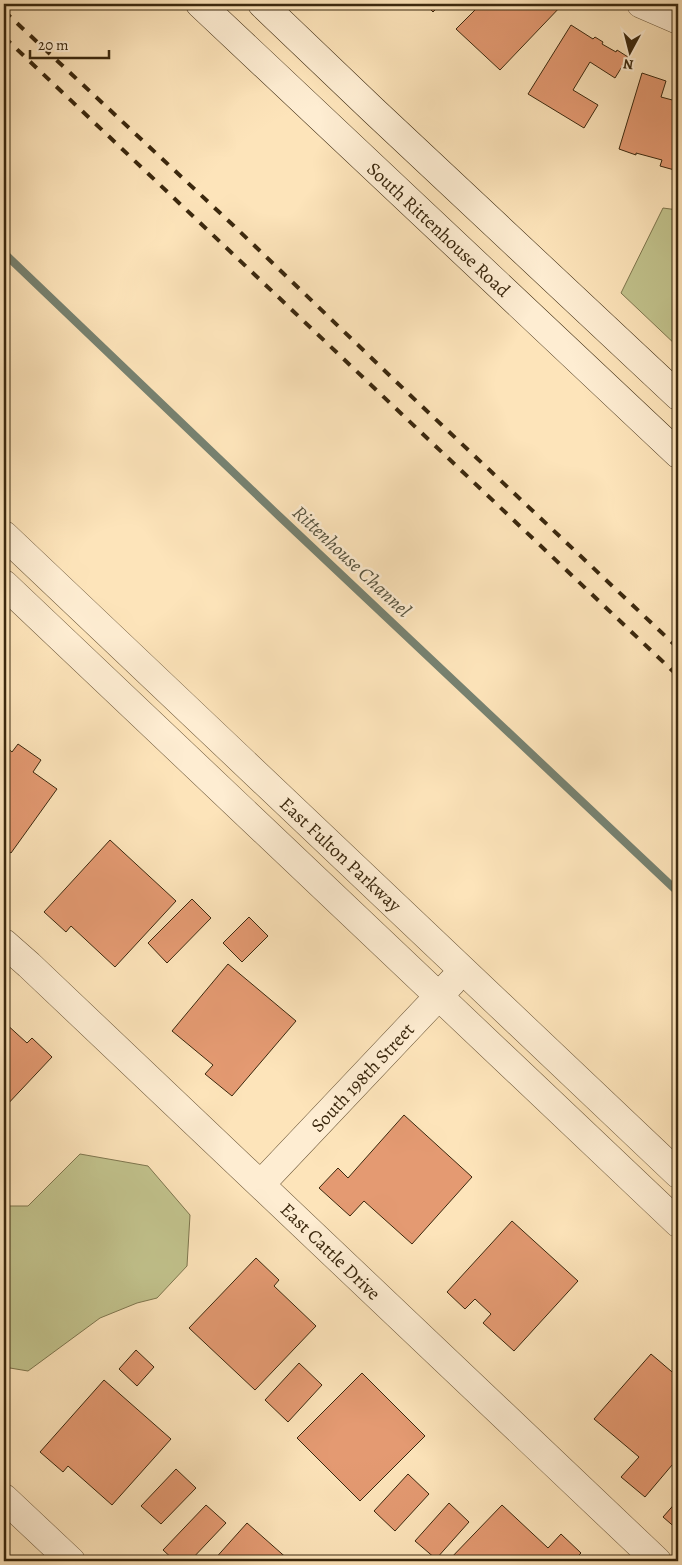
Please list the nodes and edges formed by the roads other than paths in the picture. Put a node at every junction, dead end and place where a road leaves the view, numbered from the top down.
1 (200, 4) edge
2 (262, 4) edge
3 (641, 4) edge
4 (678, 20) edge
5 (678, 396) edge
6 (678, 454) edge
7 (4, 535) edge
8 (4, 584) edge
9 (4, 944) edge
10 (464, 970) junction
11 (439, 996) junction
12 (678, 1174) edge
13 (261, 1184) junction
14 (678, 1223) edge
15 (4, 1498) edge
16 (71, 1561) edge
17 (657, 1561) edge

1 - 6 street, South Rittenhouse Road
2 - 5 street
3 - 4 street
7 - 10 street, East Fulton Parkway
8 - 11 street, East Fulton Parkway
9 - 13 street, East Cattle Drive
10 - 11 street, South 198th Street
10 - 12 street, East Fulton Parkway
11 - 13 street, South 198th Street
11 - 14 street, East Fulton Parkway
13 - 17 street, East Cattle Drive
15 - 16 street

